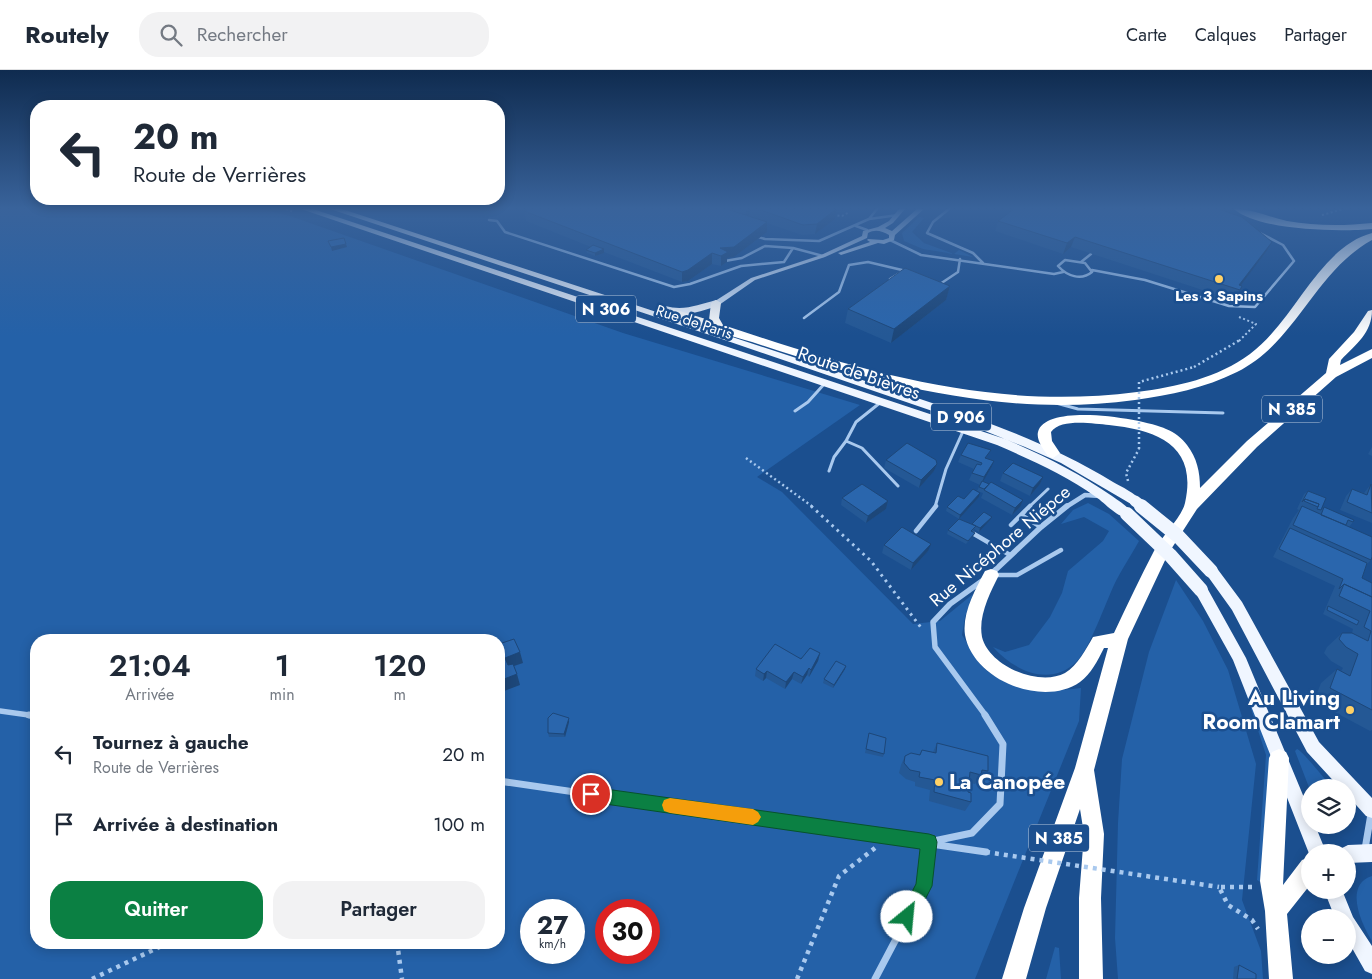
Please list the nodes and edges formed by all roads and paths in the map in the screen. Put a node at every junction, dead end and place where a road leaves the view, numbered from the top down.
1 (433, 251) edge
2 (468, 251) edge
3 (565, 251) edge
4 (755, 251) edge
5 (792, 251) edge
6 (806, 251) edge
7 (832, 251) edge
8 (846, 251) edge
9 (916, 251) edge
10 (969, 251) edge
11 (1288, 251) edge
12 (1346, 251) edge
13 (732, 254) edge
14 (1091, 254) edge
15 (726, 256) edge
16 (823, 256) junction
17 (960, 260) junction
18 (725, 261) edge
19 (1081, 262) junction
20 (983, 263) junction
21 (786, 265) junction
22 (521, 268) junction
23 (902, 270) junction
24 (1092, 270) junction
25 (1063, 272) junction
26 (910, 273) edge
27 (890, 279) edge
28 (934, 282) edge
29 (716, 303) junction
30 (673, 312) junction
31 (1372, 313) edge
32 (1238, 317) dead end
33 (804, 318) dead end
34 (719, 327) junction
35 (1372, 353) edge
36 (777, 354) joint
37 (762, 360) joint
38 (1332, 374) junction
39 (826, 382) junction
40 (881, 402) junction
41 (1051, 402) junction
42 (795, 411) dead end
43 (1223, 413) dead end
44 (964, 429) junction
45 (846, 441) junction
46 (1053, 453) junction
47 (746, 458) dead end
48 (829, 471) dead end
49 (898, 486) dead end
50 (1048, 489) dead end
51 (1134, 494) junction
52 (1105, 497) junction
53 (1192, 505) junction
54 (1021, 515) junction
55 (1011, 525) dead end
56 (1041, 528) junction
57 (916, 531) dead end
58 (974, 534) edge
59 (1061, 550) dead end
60 (1010, 555) junction
61 (991, 575) junction
62 (916, 622) dead end
63 (1119, 639) junction
64 (0, 711) edge
65 (30, 715) edge
66 (1279, 758) junction
67 (1085, 768) junction
68 (505, 782) edge
69 (1372, 809) edge
70 (889, 836) junction
71 (929, 842) junction
72 (1314, 844) edge
73 (986, 852) joint
74 (1361, 854) edge
75 (1301, 879) edge
76 (1219, 887) junction
77 (1252, 887) dead end
78 (1276, 911) junction
79 (1252, 920) dead end
80 (1356, 937) edge
81 (155, 949) edge
82 (398, 949) edge
83 (1372, 964) edge
84 (92, 979) edge
85 (402, 979) edge
86 (797, 979) edge
87 (875, 979) edge
88 (1014, 979) edge
89 (1091, 979) edge
90 (1281, 979) edge

1 - 37 main road, Rue de Paris / N 306
2 - 22 main road, N 306
3 - 21 lane
4 - 18 lane
5 - 21 lane
6 - 16 lane
7 - 16 street
8 - 16 street
9 - 17 lane
10 - 20 lane
11 - 24 lane
12 - 41 highway
13 - 15 lane
14 - 19 lane
16 - 21 street
17 - 20 lane
17 - 28 lane
19 - 24 lane
19 - 25 lane
20 - 25 lane
21 - 29 street
22 - 30 main road
22 - 36 main road, Rue de Paris / N 306
23 - 26 lane
23 - 27 lane
23 - 33 lane
24 - 25 lane
29 - 30 main road
29 - 34 highway
30 - 34 highway
31 - 38 highway
32 - 51 path, bridge
34 - 41 highway
35 - 38 highway, N 385
36 - 46 main road, D 906
37 - 39 main road, Route de Bièvres / D 906
38 - 53 highway, N 385
39 - 40 main road, Route de Bièvres / D 906
39 - 42 lane
40 - 44 main road, Route de Bièvres / D 906
40 - 45 lane
41 - 43 lane
44 - 52 main road, Route de Bièvres / D 906
44 - 57 lane
45 - 48 lane
45 - 49 lane
46 - 51 main road, D 906
46 - 53 highway
47 - 62 path
50 - 54 lane
51 - 69 main road, D 906, bridge
52 - 56 street, Rue Nicéphore Niépce
52 - 66 main road, Route de Bièvres / D 906, bridge
53 - 63 highway, N 385
54 - 55 lane
54 - 56 lane
56 - 60 street, Rue Nicéphore Niépce
58 - 60 lane
59 - 61 lane
60 - 61 street, Rue Nicéphore Niépce
61 - 63 highway
61 - 71 street, Rue Nicéphore Niépce
63 - 67 highway, N 385
64 - 65 street
66 - 72 main road, Route de Bièvres / D 906
66 - 78 highway
67 - 88 highway, N 385
67 - 89 highway
68 - 70 street
69 - 74 street
70 - 71 street
70 - 86 path
71 - 73 street
71 - 87 street
73 - 76 path, bridge
75 - 78 highway
76 - 77 path
76 - 79 path
78 - 90 highway
80 - 83 main road
81 - 84 path
82 - 85 path

